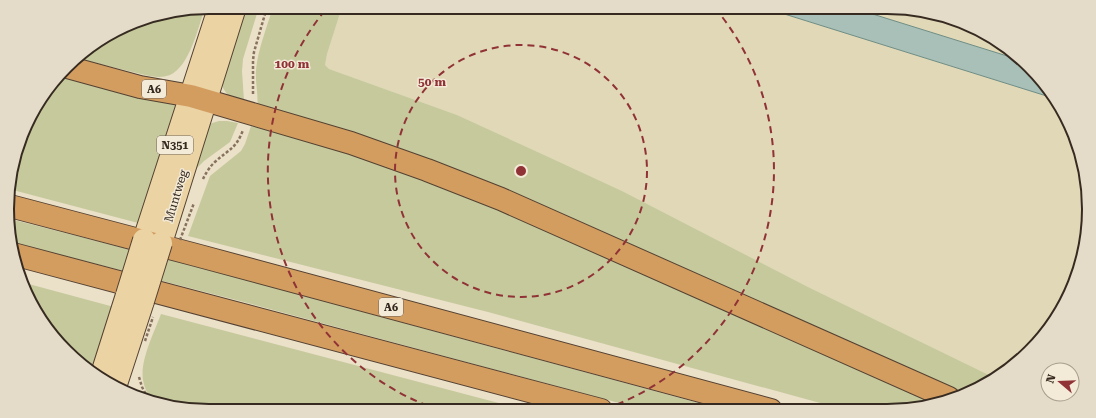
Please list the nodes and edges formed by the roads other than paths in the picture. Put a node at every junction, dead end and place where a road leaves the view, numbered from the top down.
1 (218, 14) edge
2 (233, 14) edge
3 (73, 69) edge
4 (198, 98) junction
5 (14, 207) edge
6 (20, 256) edge
7 (123, 335) junction
8 (103, 373) edge
9 (116, 381) edge
10 (943, 396) edge
11 (578, 404) edge
12 (749, 404) edge

1 - 4 main road, Muntweg / N351
2 - 4 main road, Muntweg / N351
3 - 4 highway, A6
4 - 7 main road, Muntweg / N351, bridge
4 - 10 highway, A6
5 - 12 highway, A6
6 - 11 highway
7 - 8 main road, Muntweg / N351
7 - 9 main road, Muntweg / N351

